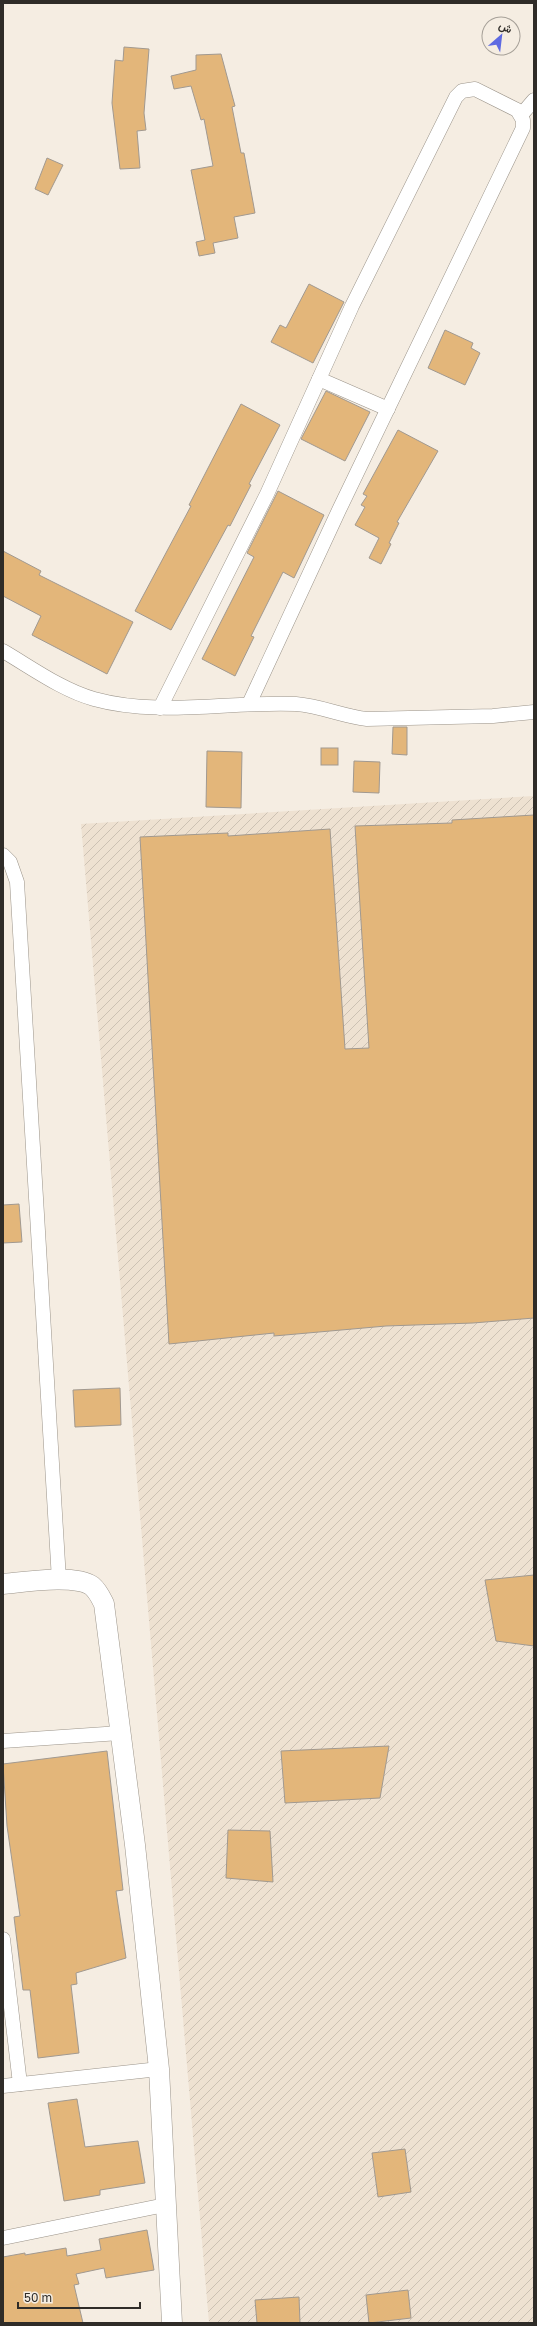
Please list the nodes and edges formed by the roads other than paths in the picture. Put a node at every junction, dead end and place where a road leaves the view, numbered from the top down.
1 (534, 100) edge
2 (522, 114) junction
3 (318, 379) junction
4 (388, 409) junction
5 (3, 651) edge
6 (249, 704) junction
7 (160, 708) junction
8 (534, 712) edge
9 (5, 863) edge
10 (59, 1580) junction
11 (3, 1584) edge
12 (120, 1733) junction
13 (3, 1741) edge
14 (3, 1939) edge
15 (158, 2069) junction
16 (20, 2084) junction
17 (3, 2086) edge
18 (165, 2205) junction
19 (3, 2238) edge
20 (172, 2323) edge

1 - 2 street
2 - 3 street
2 - 4 street
3 - 4 street
3 - 7 street
4 - 6 street
5 - 7 street
6 - 7 street
6 - 8 street
9 - 10 street
10 - 11 main road
10 - 12 main road
12 - 13 street
12 - 15 main road
14 - 16 street
15 - 16 street
15 - 18 main road
16 - 17 street
18 - 19 street
18 - 20 main road

